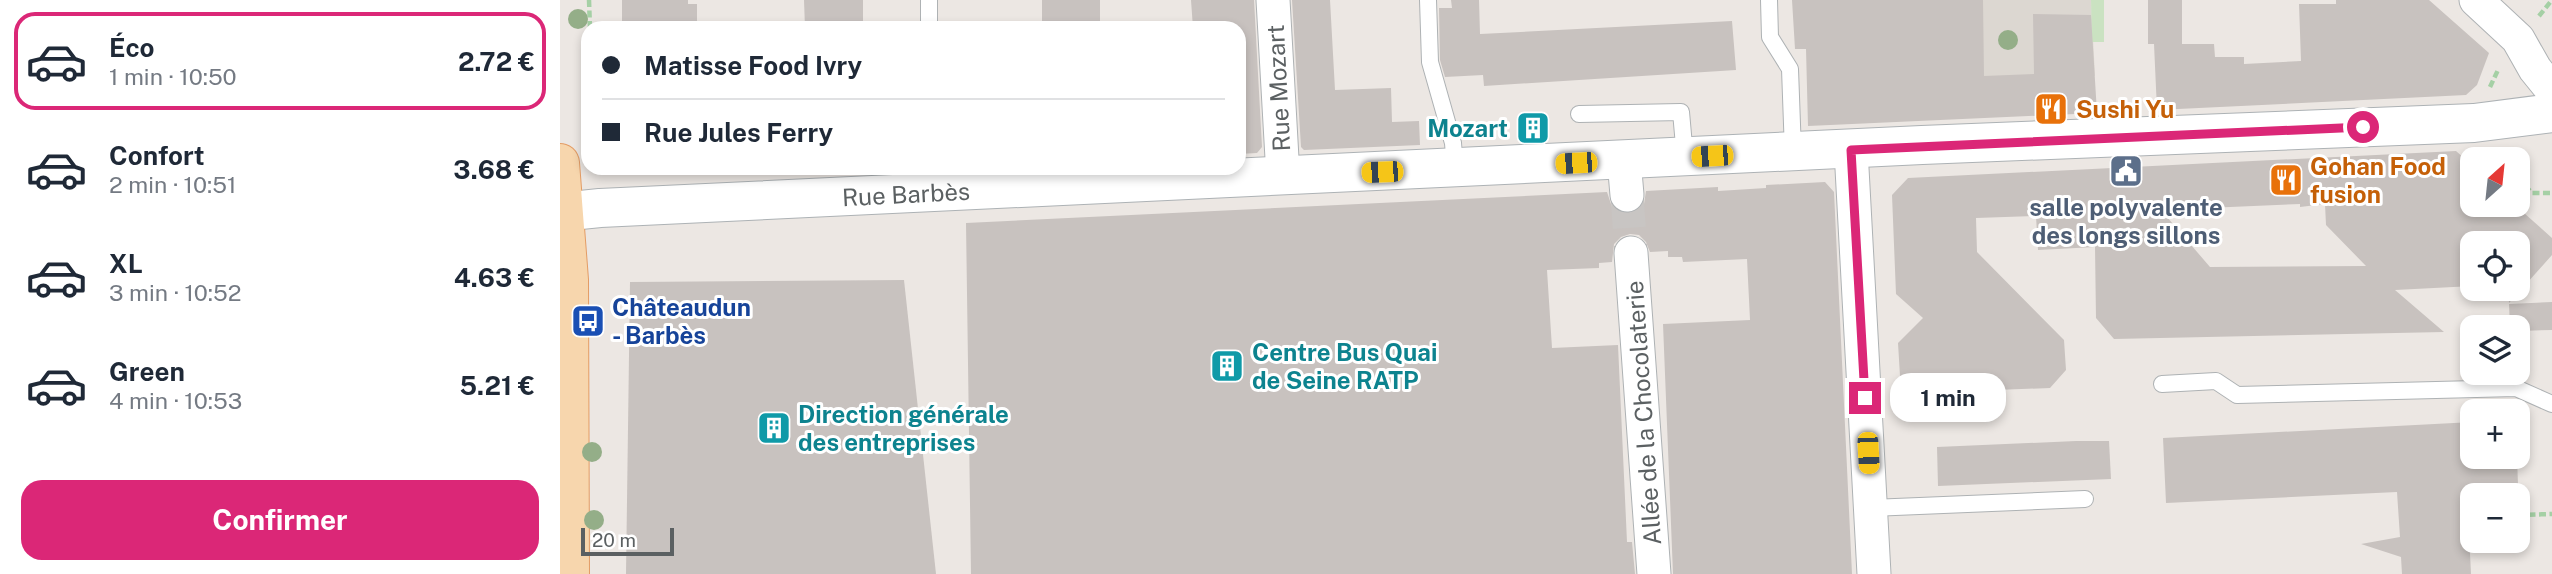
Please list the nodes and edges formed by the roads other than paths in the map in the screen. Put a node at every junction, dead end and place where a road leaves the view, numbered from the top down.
1 (929, 0) edge
2 (1273, 0) edge
3 (1427, 0) edge
4 (1769, 0) edge
5 (2476, 0) edge
6 (929, 21) edge
7 (2543, 79) edge
8 (2552, 113) edge
9 (1578, 114) dead end
10 (1851, 150) junction
11 (1793, 152) junction
12 (1685, 157) junction
13 (560, 163) edge
14 (1455, 168) junction
15 (1283, 176) junction
16 (928, 180) edge
17 (562, 211) edge
18 (1631, 253) tunnel mouth
19 (2162, 384) dead end
20 (2552, 404) edge
21 (2085, 499) dead end
22 (1871, 508) junction
23 (570, 574) edge
24 (1654, 574) edge
25 (1874, 574) edge

1 - 6 lane
2 - 15 street, Rue Mozart
3 - 14 lane
4 - 11 lane
5 - 7 street
8 - 10 main road, Rue Barbès
9 - 12 lane
10 - 11 main road, Rue Barbès
10 - 22 street
11 - 12 main road, Rue Barbès
12 - 14 main road, Rue Barbès
13 - 17 main road
14 - 15 main road, Rue Barbès
15 - 16 main road, Rue Barbès
16 - 17 main road, Rue Barbès
17 - 23 main road
18 - 24 street, Allée de la Chocolaterie
19 - 20 lane
21 - 22 lane
22 - 25 street

